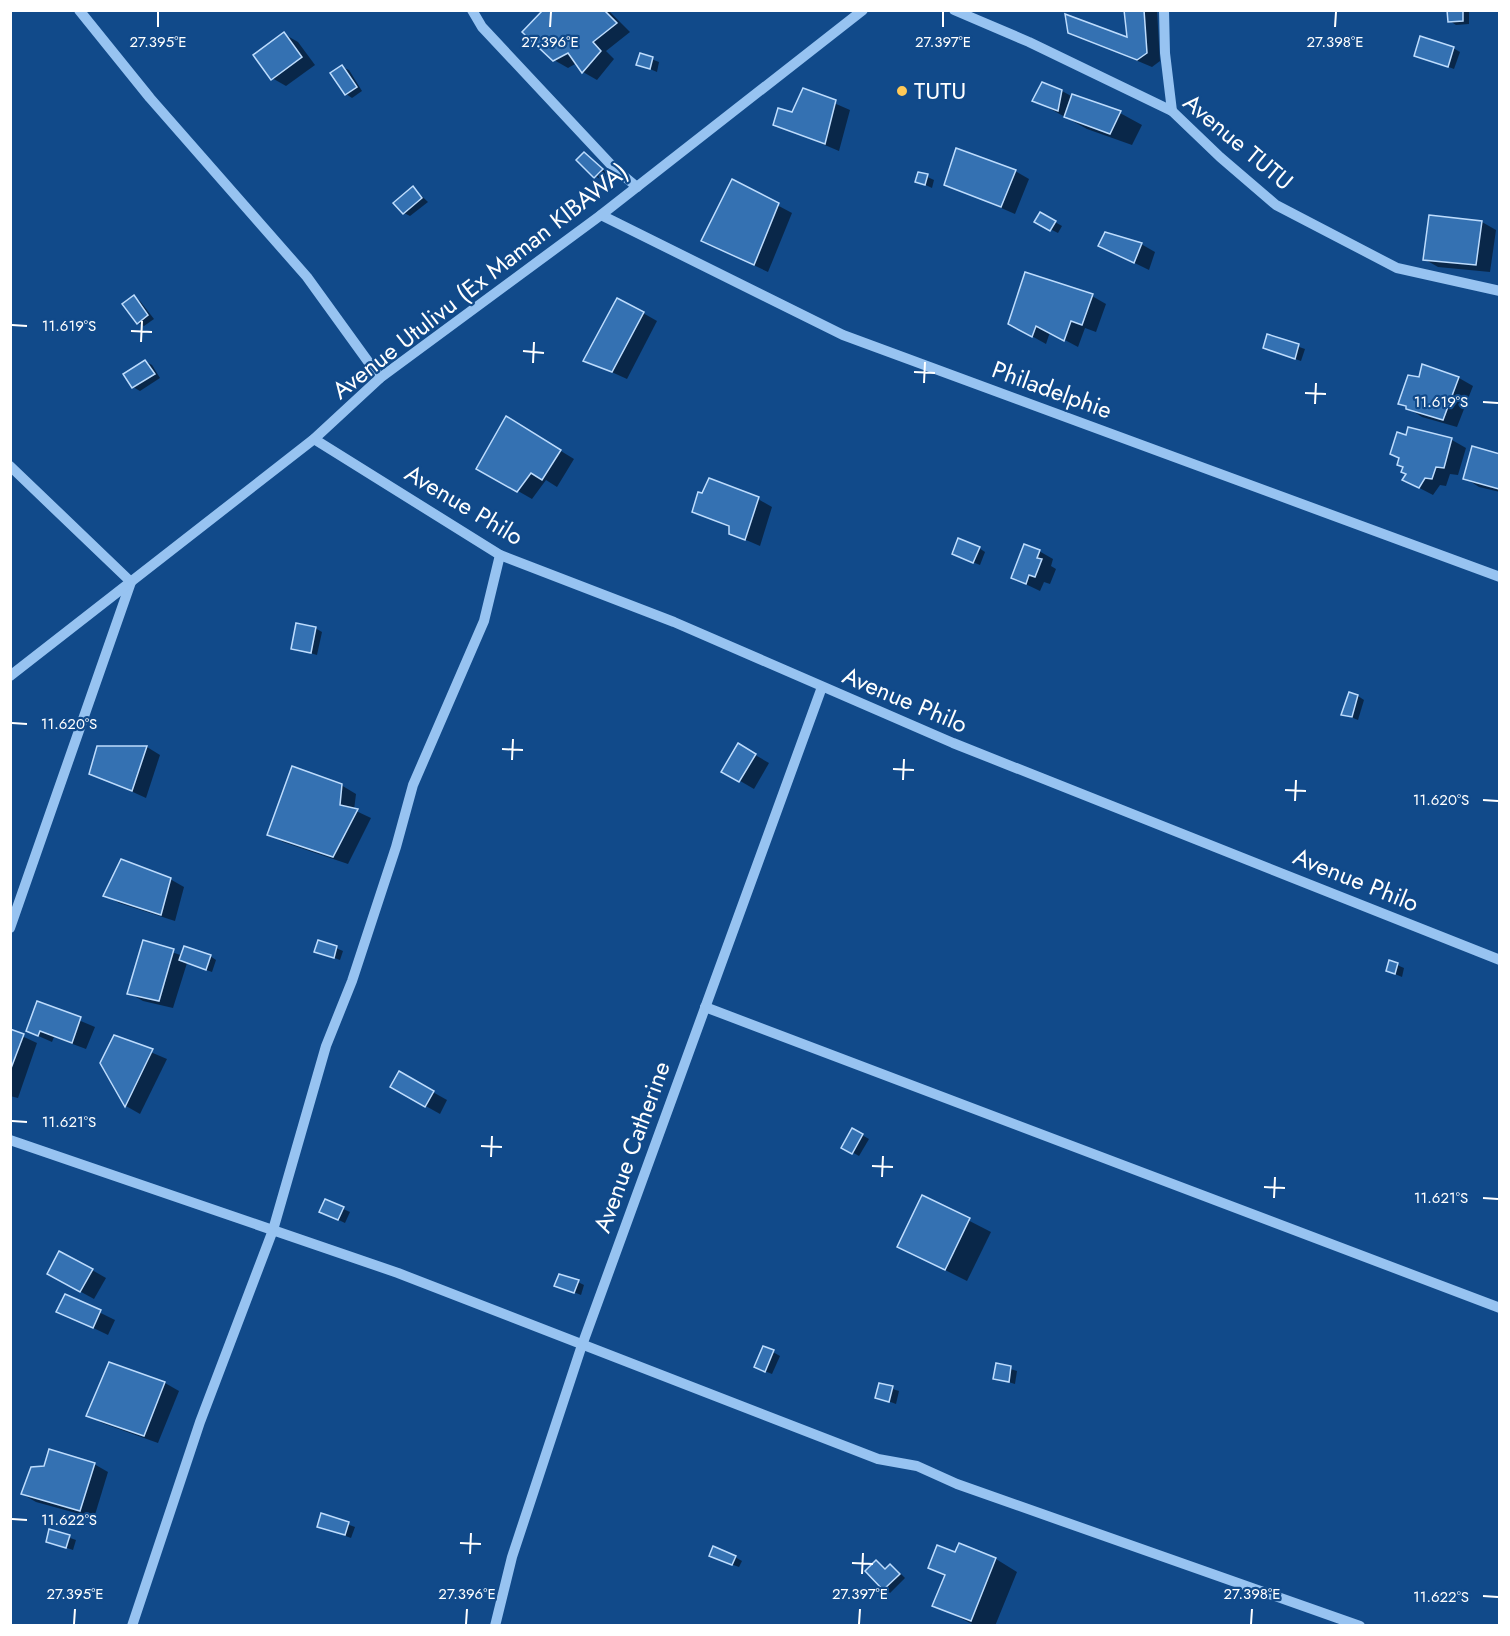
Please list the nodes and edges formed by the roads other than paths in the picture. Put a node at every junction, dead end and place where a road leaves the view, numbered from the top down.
1 (79, 10) edge
2 (472, 10) edge
3 (863, 10) edge
4 (954, 10) edge
5 (1164, 10) edge
6 (1172, 111) junction
7 (637, 187) junction
8 (602, 215) junction
9 (1500, 291) edge
10 (380, 378) junction
11 (314, 439) junction
12 (10, 466) edge
13 (500, 555) junction
14 (1500, 576) edge
15 (131, 582) junction
16 (10, 676) edge
17 (822, 687) junction
18 (10, 928) edge
19 (1500, 960) edge
20 (705, 1007) junction
21 (10, 1140) edge
22 (273, 1230) junction
23 (1500, 1308) edge
24 (582, 1344) junction
25 (132, 1626) edge
26 (495, 1626) edge
27 (1360, 1626) edge

1 - 10 street
2 - 7 street
3 - 7 street, Avenue Utulivu (Ex Maman KIBAWA)
4 - 6 street, Avenue TUTU
5 - 6 street
6 - 9 street, Avenue TUTU
7 - 8 street, Avenue Utulivu (Ex Maman KIBAWA)
8 - 10 street, Avenue Utulivu (Ex Maman KIBAWA)
8 - 14 street, Philadelphie
10 - 11 street, Avenue Utulivu (Ex Maman KIBAWA)
11 - 13 street, Avenue Philo
11 - 15 street, Avenue Utulivu (Ex Maman KIBAWA)
12 - 15 street
13 - 17 street, Avenue Philo
13 - 22 street
15 - 16 street, Avenue Utulivu (Ex Maman KIBAWA)
15 - 18 street
17 - 19 street, Avenue Philo
17 - 20 street, Avenue Catherine
20 - 23 street
20 - 24 street, Avenue Catherine
21 - 22 street
22 - 24 street
22 - 25 street
24 - 26 street, Avenue Catherine
24 - 27 street

